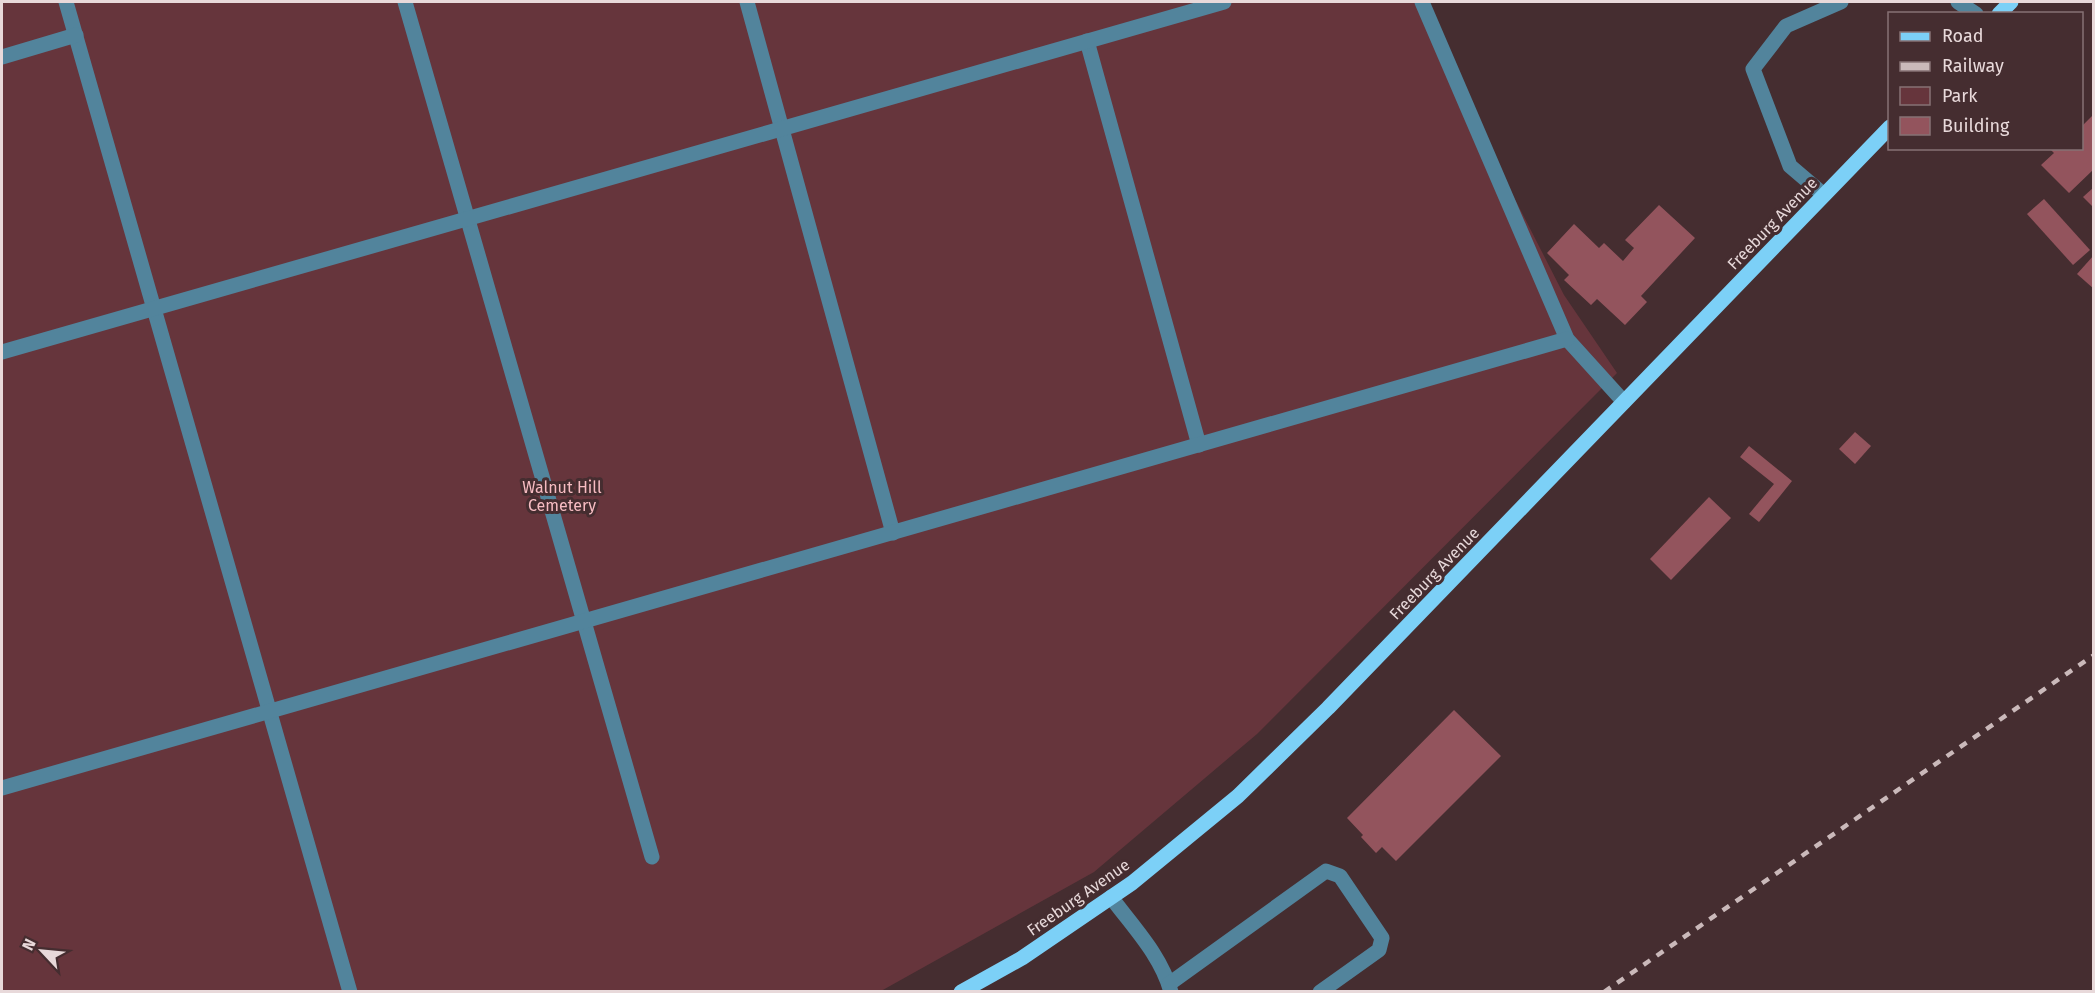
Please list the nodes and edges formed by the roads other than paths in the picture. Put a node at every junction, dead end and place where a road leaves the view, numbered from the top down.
1 (66, 2) edge
2 (405, 2) edge
3 (747, 2) edge
4 (1224, 2) edge
5 (1422, 2) edge
6 (1841, 2) edge
7 (1958, 2) edge
8 (1973, 12) edge
9 (76, 35) junction
10 (1087, 41) junction
11 (2, 57) edge
12 (783, 128) junction
13 (1888, 129) edge
14 (1824, 195) junction
15 (467, 218) junction
16 (154, 308) junction
17 (1567, 339) junction
18 (2, 352) edge
19 (1624, 402) junction
20 (1199, 445) junction
21 (893, 532) junction
22 (584, 621) junction
23 (269, 712) junction
24 (2, 788) edge
25 (652, 857) dead end
26 (1111, 897) junction
27 (1170, 988) edge
28 (350, 992) edge
29 (961, 992) edge
30 (1320, 992) edge

1 - 9 lane
2 - 15 lane
3 - 12 lane
4 - 10 lane
5 - 17 lane
6 - 14 lane
7 - 8 lane
9 - 11 lane
9 - 16 lane
10 - 12 lane
10 - 20 lane
12 - 15 lane
12 - 21 lane
13 - 14 main road, Freeburg Avenue
14 - 19 main road, Freeburg Avenue
15 - 16 lane
15 - 22 lane
16 - 18 lane
16 - 23 lane
17 - 19 lane
17 - 20 lane
19 - 26 main road, Freeburg Avenue
20 - 21 lane
21 - 22 lane
22 - 23 lane
22 - 25 lane
23 - 24 lane
23 - 28 lane
26 - 27 lane
26 - 29 main road, Freeburg Avenue
27 - 30 lane

